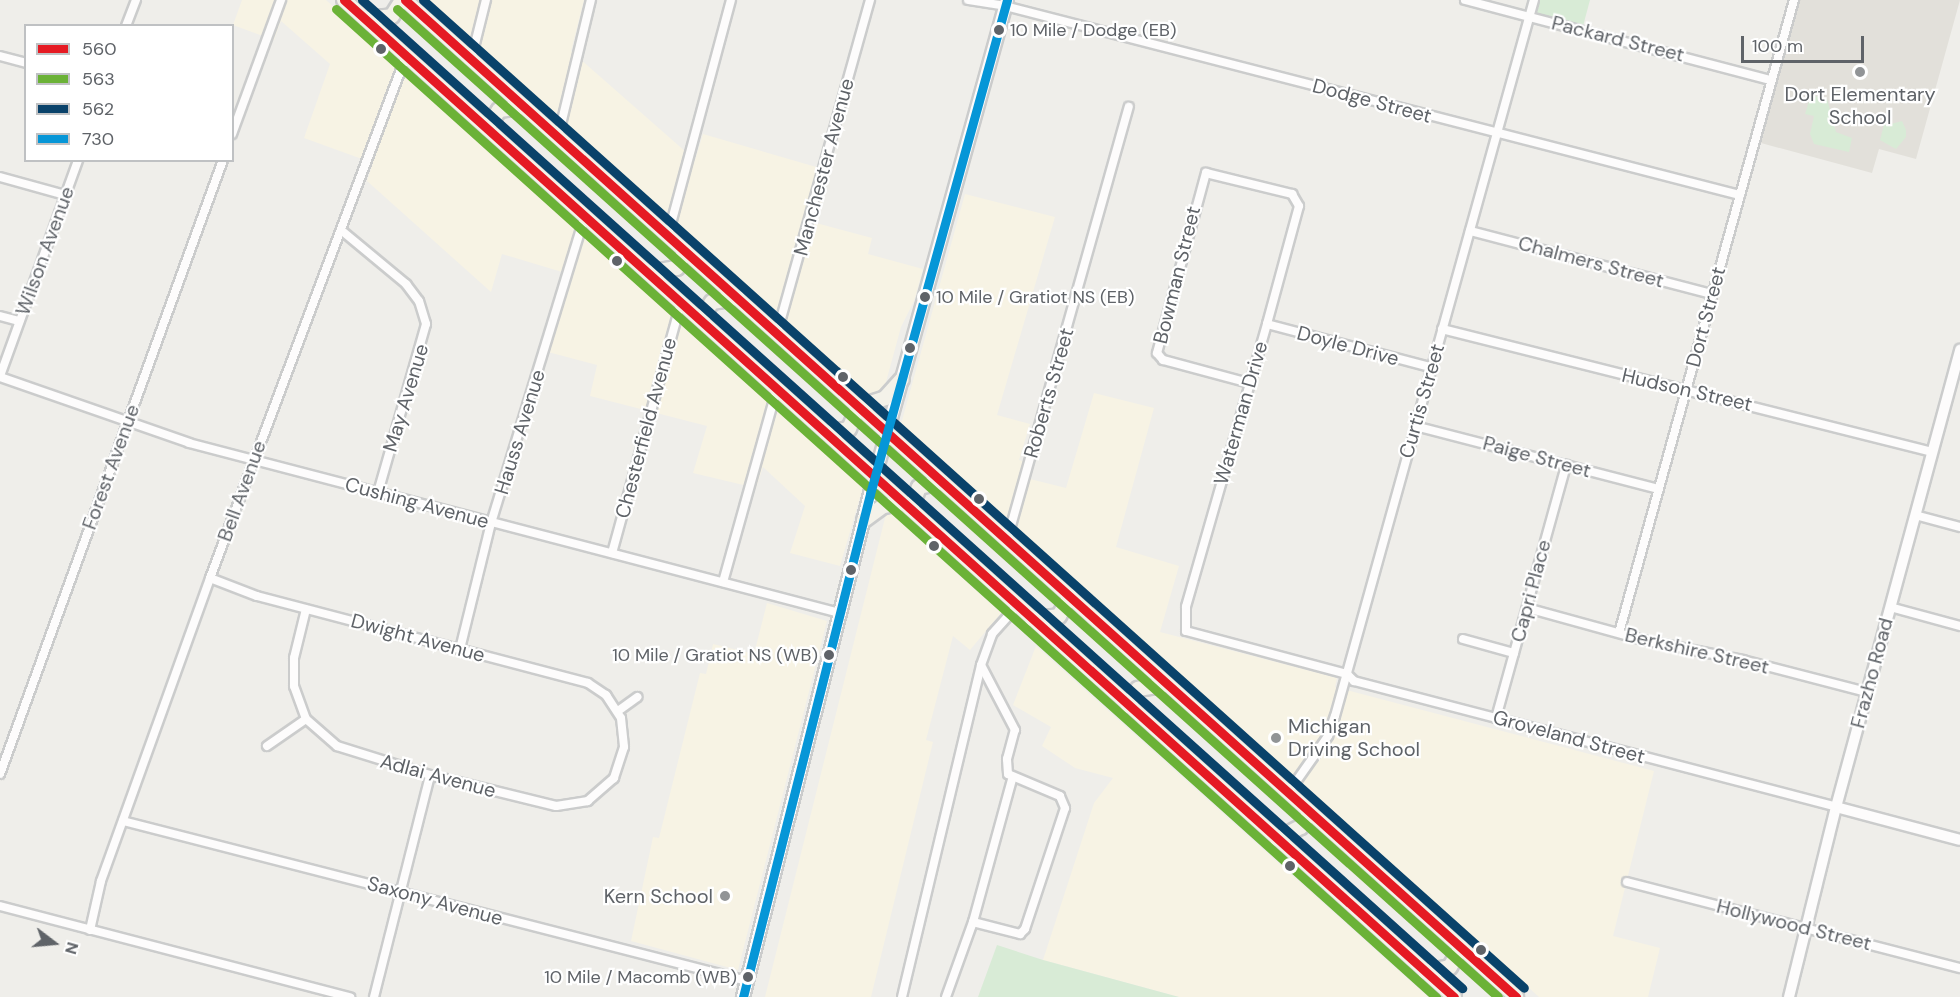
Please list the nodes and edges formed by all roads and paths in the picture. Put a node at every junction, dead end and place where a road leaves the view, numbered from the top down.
1 (136, 0) edge
2 (281, 0) edge
3 (344, 0) edge
4 (404, 0) edge
5 (486, 0) edge
6 (591, 0) edge
7 (731, 0) edge
8 (870, 0) edge
9 (968, 0) edge
10 (1465, 0) edge
11 (1534, 0) edge
12 (1794, 0) edge
13 (1006, 3) edge
14 (1529, 16) junction
15 (365, 19) junction
16 (127, 24) edge
17 (0, 56) edge
18 (406, 56) junction
19 (471, 60) junction
20 (24, 62) edge
21 (1772, 80) junction
22 (525, 107) junction
23 (1129, 107) dead end
24 (487, 128) junction
25 (234, 129) edge
26 (1497, 134) junction
27 (558, 137) junction
28 (77, 162) edge
29 (222, 162) edge
30 (0, 177) edge
31 (65, 195) junction
32 (1740, 195) junction
33 (1297, 200) joint
34 (585, 216) junction
35 (341, 230) junction
36 (1470, 231) junction
37 (668, 235) junction
38 (685, 251) junction
39 (648, 273) junction
40 (1712, 294) junction
41 (738, 298) junction
42 (681, 302) junction
43 (0, 316) edge
44 (701, 320) junction
45 (19, 321) junction
46 (1267, 324) junction
47 (1442, 329) junction
48 (777, 333) junction
49 (1960, 350) edge
50 (1430, 367) junction
51 (0, 376) edge
52 (902, 379) junction
53 (1956, 380) edge
54 (1249, 383) junction
55 (777, 388) junction
56 (1686, 388) junction
57 (858, 406) junction
58 (127, 421) junction
59 (1414, 426) junction
60 (887, 432) junction
61 (826, 433) junction
62 (1932, 452) junction
63 (253, 460) junction
64 (1566, 465) junction
65 (875, 477) junction
66 (942, 482) junction
67 (1659, 489) junction
68 (378, 492) junction
69 (907, 506) junction
70 (1916, 515) junction
71 (864, 520) junction
72 (491, 524) junction
73 (1960, 526) edge
74 (1007, 540) junction
75 (612, 553) junction
76 (210, 578) junction
77 (723, 582) junction
78 (1070, 596) junction
79 (1017, 606) junction
80 (1890, 607) junction
81 (1527, 608) junction
82 (306, 609) junction
83 (840, 613) junction
84 (1032, 619) junction
85 (1960, 626) edge
86 (1183, 627) joint
87 (1619, 633) junction
88 (1463, 639) dead end
89 (460, 649) junction
90 (1514, 653) junction
91 (981, 665) junction
92 (1347, 674) junction
93 (1168, 684) junction
94 (1867, 692) junction
95 (638, 697) dead end
96 (1128, 706) junction
97 (618, 711) junction
98 (1496, 718) junction
99 (306, 719) junction
100 (267, 746) dead end
101 (0, 774) edge
102 (430, 775) junction
103 (1012, 779) junction
104 (1288, 793) junction
105 (1836, 807) junction
106 (1310, 812) junction
107 (123, 821) junction
108 (1277, 839) junction
109 (1960, 840) edge
110 (1628, 882) dead end
111 (399, 891) junction
112 (0, 906) edge
113 (973, 922) junction
114 (1806, 928) junction
115 (90, 930) junction
116 (1461, 947) junction
117 (1960, 968) edge
118 (1425, 972) junction
119 (747, 981) junction
120 (350, 997) edge
121 (374, 997) edge
122 (743, 997) edge
123 (902, 997) edge
124 (946, 997) edge
125 (1454, 997) edge
126 (1516, 997) edge
127 (1790, 997) edge

1 - 16 street
2 - 25 street
3 - 15 main road
4 - 15 main road
4 - 19 main road
5 - 19 street
6 - 27 street
7 - 37 street
8 - 48 street, Manchester Avenue
9 - 13 street, Dodge Street
10 - 14 street, Packard Street
11 - 14 street, Curtis Street
12 - 21 street, Dort Street
13 - 26 street, Dodge Street
13 - 52 main road
14 - 21 street, Packard Street
14 - 26 street, Curtis Street
15 - 18 main road
17 - 20 street
18 - 24 main road
18 - 35 street, Bell Avenue
19 - 22 main road
21 - 32 street, Dort Street
22 - 24 main road
22 - 27 main road
23 - 74 street, Roberts Street
24 - 34 main road
26 - 32 street, Dodge Street
26 - 36 street, Curtis Street
27 - 37 main road
28 - 31 street, Wilson Avenue
29 - 58 street, Forest Avenue
30 - 31 street
31 - 45 street, Wilson Avenue
32 - 40 street, Dort Street
33 - 46 street, Waterman Drive
33 - 54 street, Bowman Street
34 - 39 main road
34 - 72 street, Hauss Avenue
35 - 63 street, Bell Avenue
35 - 68 street, May Avenue
36 - 40 street, Chalmers Street
36 - 47 street, Curtis Street
37 - 38 main road
38 - 39 main road
38 - 41 main road
39 - 42 main road
40 - 56 street, Dort Street
41 - 44 main road
41 - 48 main road
42 - 44 main road
42 - 75 street, Chesterfield Avenue
43 - 45 street
44 - 55 main road
45 - 51 street, Wilson Avenue
46 - 50 street, Doyle Drive
46 - 54 street, Waterman Drive
47 - 50 street, Curtis Street
47 - 56 street, Hudson Street
48 - 57 main road
49 - 53 street, Frazho Road
50 - 59 street, Curtis Street
51 - 58 street, Cushing Avenue
52 - 57 main road
52 - 60 main road
53 - 62 street, Frazho Road
54 - 86 street, Waterman Drive
55 - 61 main road
55 - 77 street
56 - 62 street, Hudson Street
56 - 67 street, Dort Street
57 - 60 main road
57 - 61 main road
58 - 63 street, Cushing Avenue
58 - 101 street, Forest Avenue
59 - 64 street, Paige Street
59 - 92 street, Curtis Street
60 - 65 main road
60 - 66 main road
61 - 65 main road
62 - 70 street, Frazho Road
63 - 68 street, Cushing Avenue
63 - 76 street, Bell Avenue
64 - 67 street, Paige Street
64 - 81 street, Capri Place
65 - 69 main road
65 - 71 main road
66 - 69 main road
66 - 74 main road
67 - 87 street, Dort Street
68 - 72 street, Cushing Avenue
69 - 71 main road
69 - 79 main road
70 - 73 street
70 - 80 street, Frazho Road
71 - 83 main road
72 - 75 street, Cushing Avenue
72 - 89 street, Hauss Avenue
74 - 78 main road
75 - 77 street, Cushing Avenue
76 - 82 street, Dwight Avenue
76 - 107 street, Bell Avenue
77 - 83 street, Cushing Avenue
78 - 84 main road
78 - 93 main road
79 - 84 main road
79 - 91 street
80 - 85 street
80 - 94 street, Frazho Road
81 - 87 street, Berkshire Street
81 - 90 street, Capri Place
82 - 89 street, Dwight Avenue
82 - 99 street, Adlai Avenue
83 - 119 main road
84 - 96 main road
86 - 92 street, Groveland Street
87 - 94 street, Berkshire Street
88 - 90 street
89 - 97 street, Dwight Avenue
90 - 98 street, Capri Place
91 - 103 street
91 - 123 street
92 - 98 street, Groveland Street
92 - 104 street, Curtis Street
93 - 96 main road
93 - 104 main road
94 - 105 street, Frazho Road
95 - 97 street
96 - 108 main road
97 - 102 street, Adlai Avenue
98 - 105 street, Groveland Street
99 - 100 street
99 - 102 street, Adlai Avenue
102 - 111 street
103 - 113 street
103 - 113 street
104 - 106 main road
105 - 109 street, Groveland Street
105 - 114 street, Frazho Road
106 - 108 main road
106 - 116 main road
107 - 111 street, Saxony Avenue
107 - 115 street, Bell Avenue
108 - 118 main road
110 - 114 street, Hollywood Street
111 - 119 street, Saxony Avenue
111 - 121 street
112 - 115 street
113 - 124 street
114 - 117 street, Hollywood Street
114 - 127 street, Frazho Road
115 - 120 street
116 - 118 main road
116 - 126 main road
118 - 125 main road
119 - 122 main road

